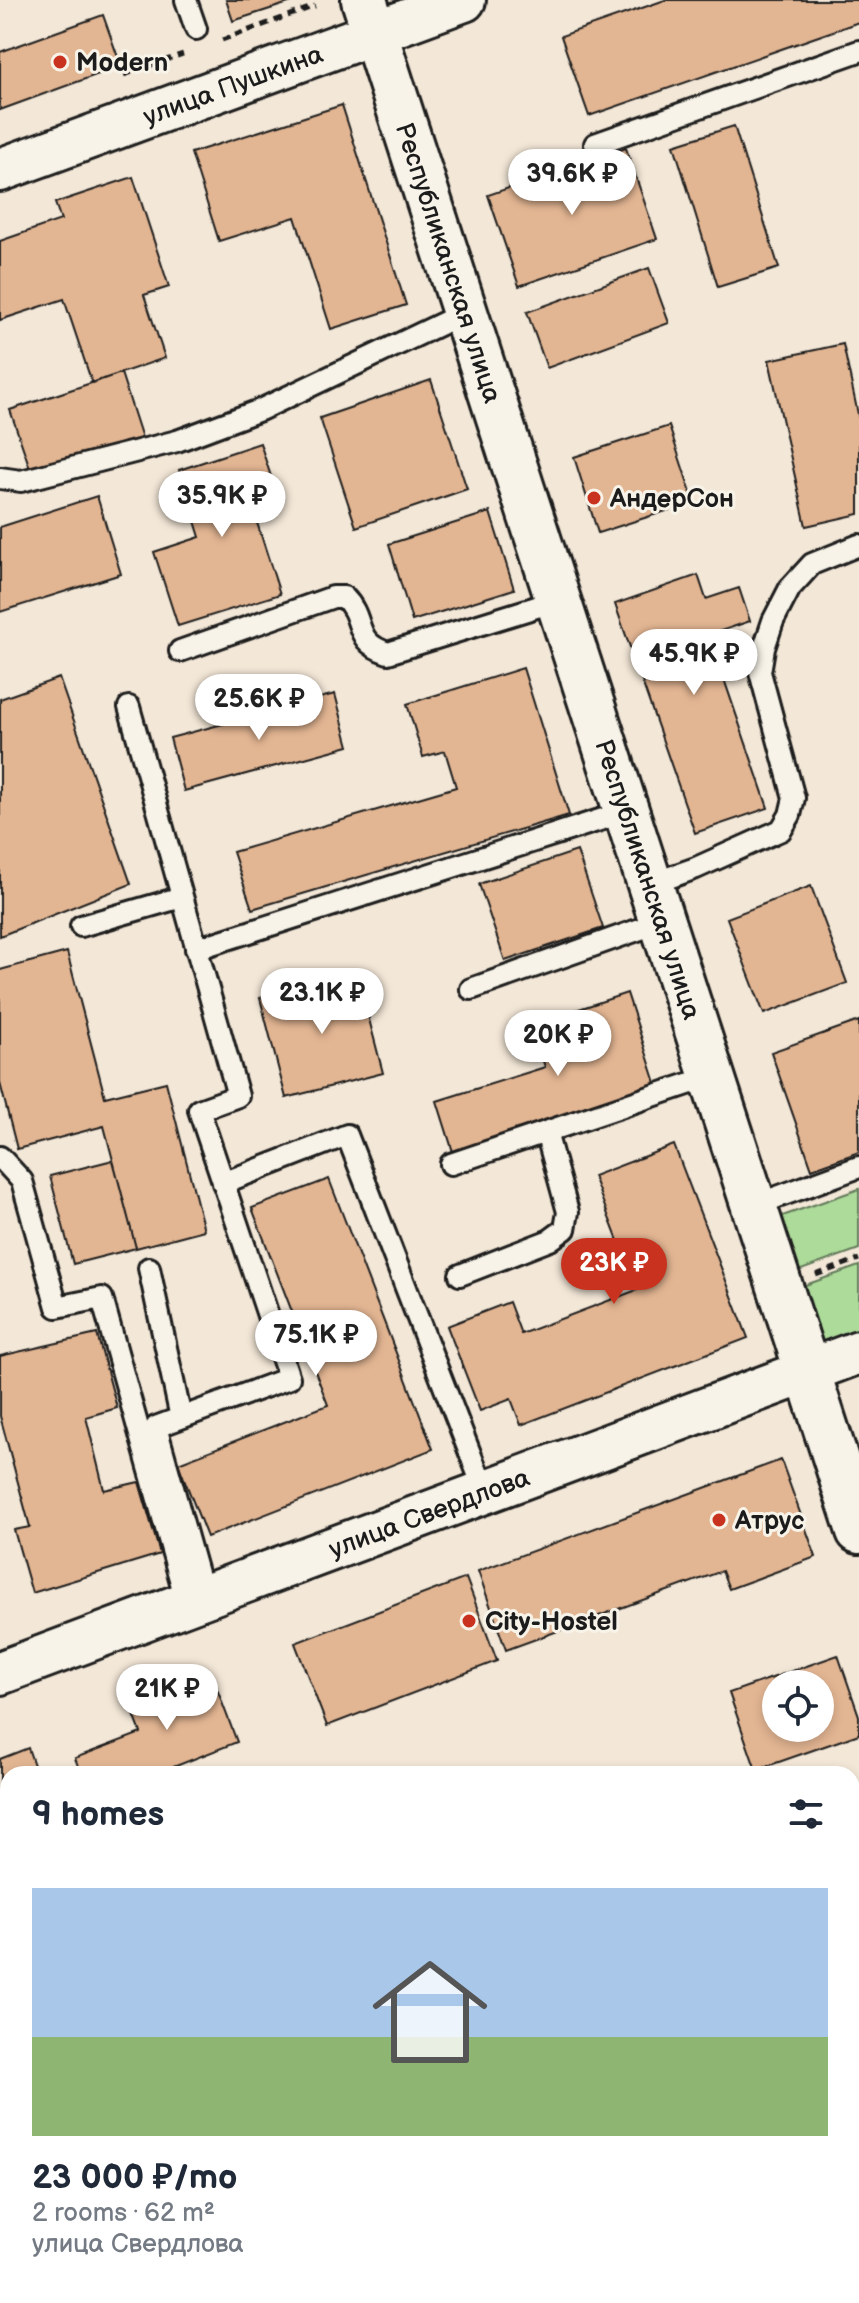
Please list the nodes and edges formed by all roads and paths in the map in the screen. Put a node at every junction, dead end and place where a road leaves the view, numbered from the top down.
1 (186, 0) edge
2 (464, 0) edge
3 (370, 16) edge
4 (196, 29) dead end
5 (859, 51) edge
6 (595, 144) dead end
7 (0, 170) edge
8 (466, 312) junction
9 (0, 478) edge
10 (859, 545) edge
11 (559, 600) junction
12 (180, 651) dead end
13 (129, 707) dead end
14 (628, 811) junction
15 (182, 897) junction
16 (657, 903) junction
17 (81, 926) dead end
18 (196, 949) junction
19 (471, 989) dead end
20 (712, 1076) junction
21 (546, 1132) junction
22 (0, 1157) edge
23 (451, 1164) dead end
24 (859, 1167) edge
25 (223, 1183) junction
26 (753, 1206) junction
27 (859, 1259) edge
28 (149, 1268) dead end
29 (460, 1275) dead end
30 (815, 1275) dead end
31 (859, 1352) edge
32 (806, 1371) junction
33 (181, 1418) junction
34 (485, 1492) junction
35 (859, 1531) edge
36 (196, 1601) junction
37 (0, 1673) edge

1 - 4 lane
2 - 3 street, улица Пушкина
3 - 7 street, улица Пушкина
3 - 8 main road, Республиканская улица
5 - 6 lane
8 - 9 lane
8 - 11 main road, Республиканская улица
10 - 16 lane
11 - 12 lane
11 - 14 main road, Республиканская улица
13 - 15 lane
14 - 16 main road, Республиканская улица
14 - 18 lane
15 - 17 lane
15 - 18 lane
16 - 19 lane
16 - 20 main road, Республиканская улица
18 - 25 lane
20 - 21 lane
20 - 26 main road, Республиканская улица
21 - 23 lane
21 - 29 lane
22 - 36 lane
24 - 26 lane
25 - 33 lane
25 - 34 lane
26 - 32 main road, Республиканская улица
27 - 30 path
28 - 33 lane
31 - 32 street, улица Свердлова
32 - 34 street, улица Свердлова
32 - 35 main road, Республиканская улица
33 - 36 lane
34 - 36 street, улица Свердлова
36 - 37 street, улица Свердлова

